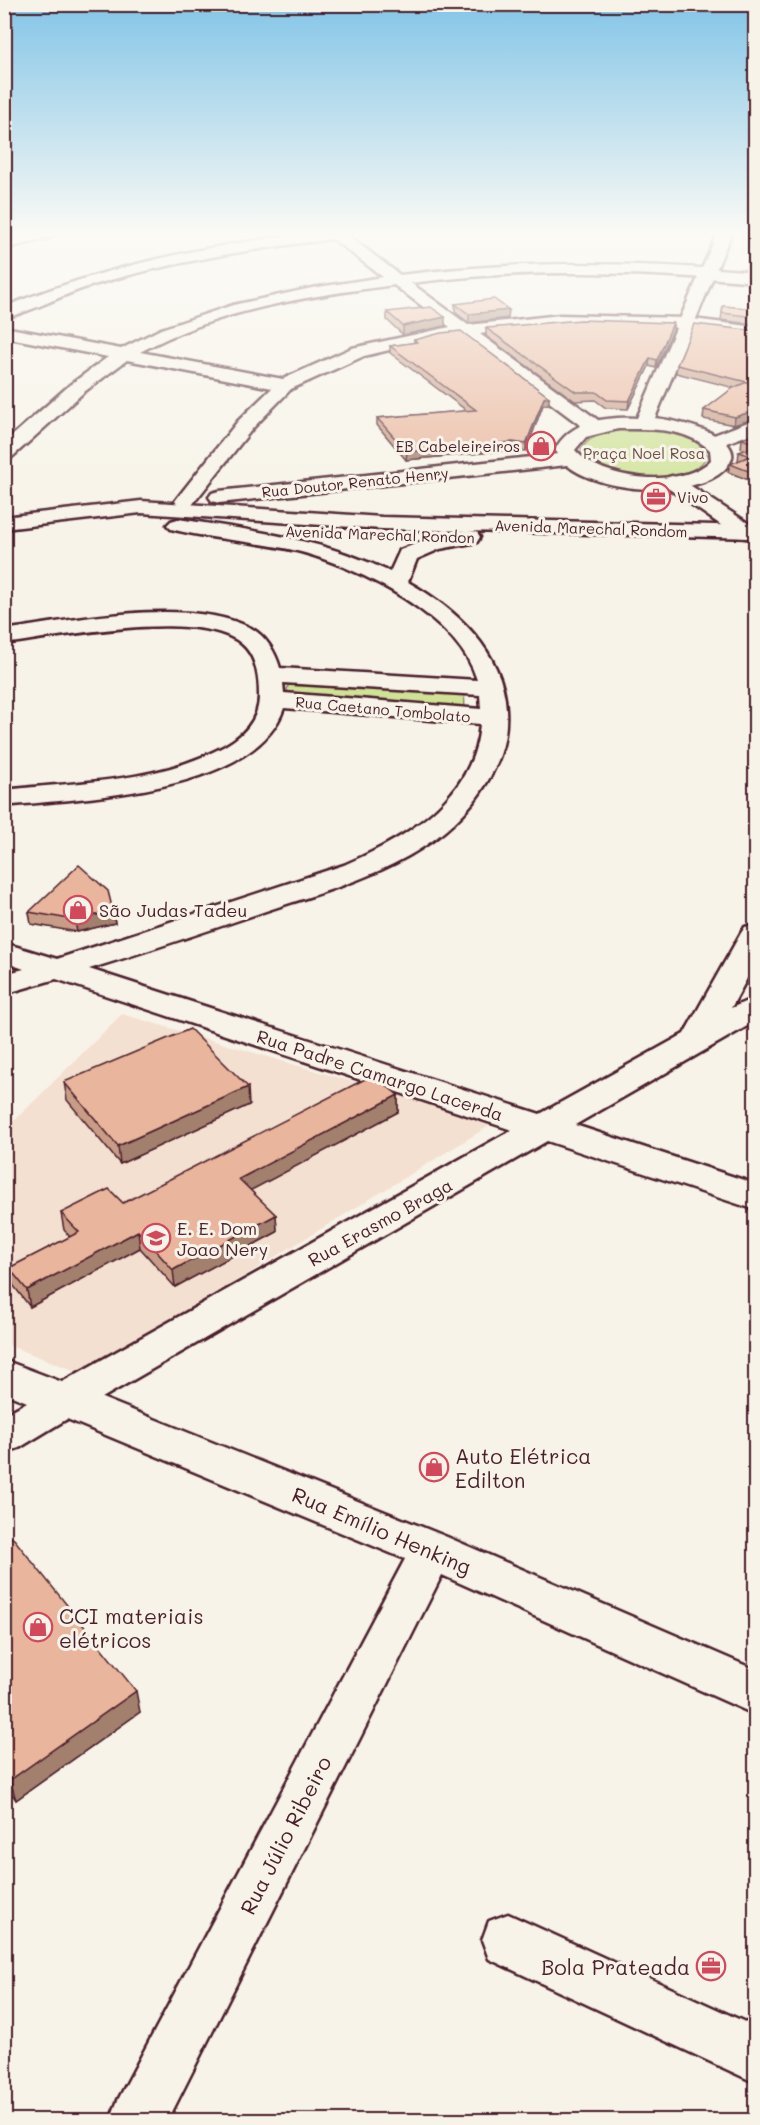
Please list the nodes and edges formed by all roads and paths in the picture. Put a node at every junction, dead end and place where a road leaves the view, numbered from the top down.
1 (10, 333) edge
2 (169, 333) edge
3 (444, 333) edge
4 (469, 333) edge
5 (680, 333) edge
6 (123, 355) junction
7 (285, 385) junction
8 (644, 423) junction
9 (35, 425) junction
10 (756, 425) edge
11 (595, 427) junction
12 (4, 428) edge
13 (713, 442) junction
14 (4, 454) edge
15 (569, 459) junction
16 (672, 482) junction
17 (280, 490) junction
18 (185, 501) junction
19 (141, 507) junction
20 (313, 519) junction
21 (4, 523) edge
22 (178, 525) junction
23 (4, 536) edge
24 (469, 537) junction
25 (752, 537) edge
26 (396, 584) junction
27 (4, 637) edge
28 (271, 675) junction
29 (491, 688) junction
30 (273, 700) junction
31 (494, 718) junction
32 (4, 798) edge
33 (756, 933) edge
34 (4, 952) edge
35 (55, 970) junction
36 (4, 984) edge
37 (756, 1007) edge
38 (695, 1042) junction
39 (546, 1128) junction
40 (756, 1197) edge
41 (4, 1376) edge
42 (64, 1400) junction
43 (4, 1436) edge
44 (432, 1550) junction
45 (756, 1693) edge
46 (508, 1941) dead end
47 (756, 2056) edge
48 (138, 2121) edge

1 - 6 street
2 - 6 street
3 - 7 street
4 - 11 street
5 - 8 street
6 - 7 street
6 - 9 street
7 - 18 street
8 - 11 street
8 - 13 street
9 - 12 street
9 - 14 street
10 - 13 street
11 - 15 street
13 - 16 street
15 - 16 street
15 - 17 street, Rua Doutor Renato Henry
16 - 25 street
17 - 18 street, Rua Doutor Renato Henry
17 - 20 street
18 - 19 street, Rua Doutor Renato Henry
19 - 20 street, Avenida Marechal Rondom
19 - 21 street, Avenida Marechal Rondom
20 - 25 street, Avenida Marechal Rondom
22 - 23 street, Avenida Marechal Rondon
22 - 24 street, Avenida Marechal Rondon
22 - 26 street
24 - 25 street, Avenida Marechal Rondon
24 - 26 street
26 - 29 street
27 - 28 street
28 - 29 street, Rua Caetano Tombolato
28 - 30 street
29 - 31 street
30 - 31 street, Rua Caetano Tombolato
30 - 32 street
31 - 35 street
33 - 38 street
34 - 35 street, Rua Padre Camargo Lacerda
35 - 36 street
35 - 39 street, Rua Padre Camargo Lacerda
37 - 38 street, Rua Erasmo Braga
38 - 39 street, Rua Erasmo Braga
39 - 40 street, Rua Padre Camargo Lacerda
39 - 42 street, Rua Erasmo Braga
41 - 42 street, Rua Emílio Henking
42 - 43 street, Rua Erasmo Braga
42 - 44 street, Rua Emílio Henking
44 - 45 street, Rua Emílio Henking
44 - 48 street, Rua Júlio Ribeiro
46 - 47 street

